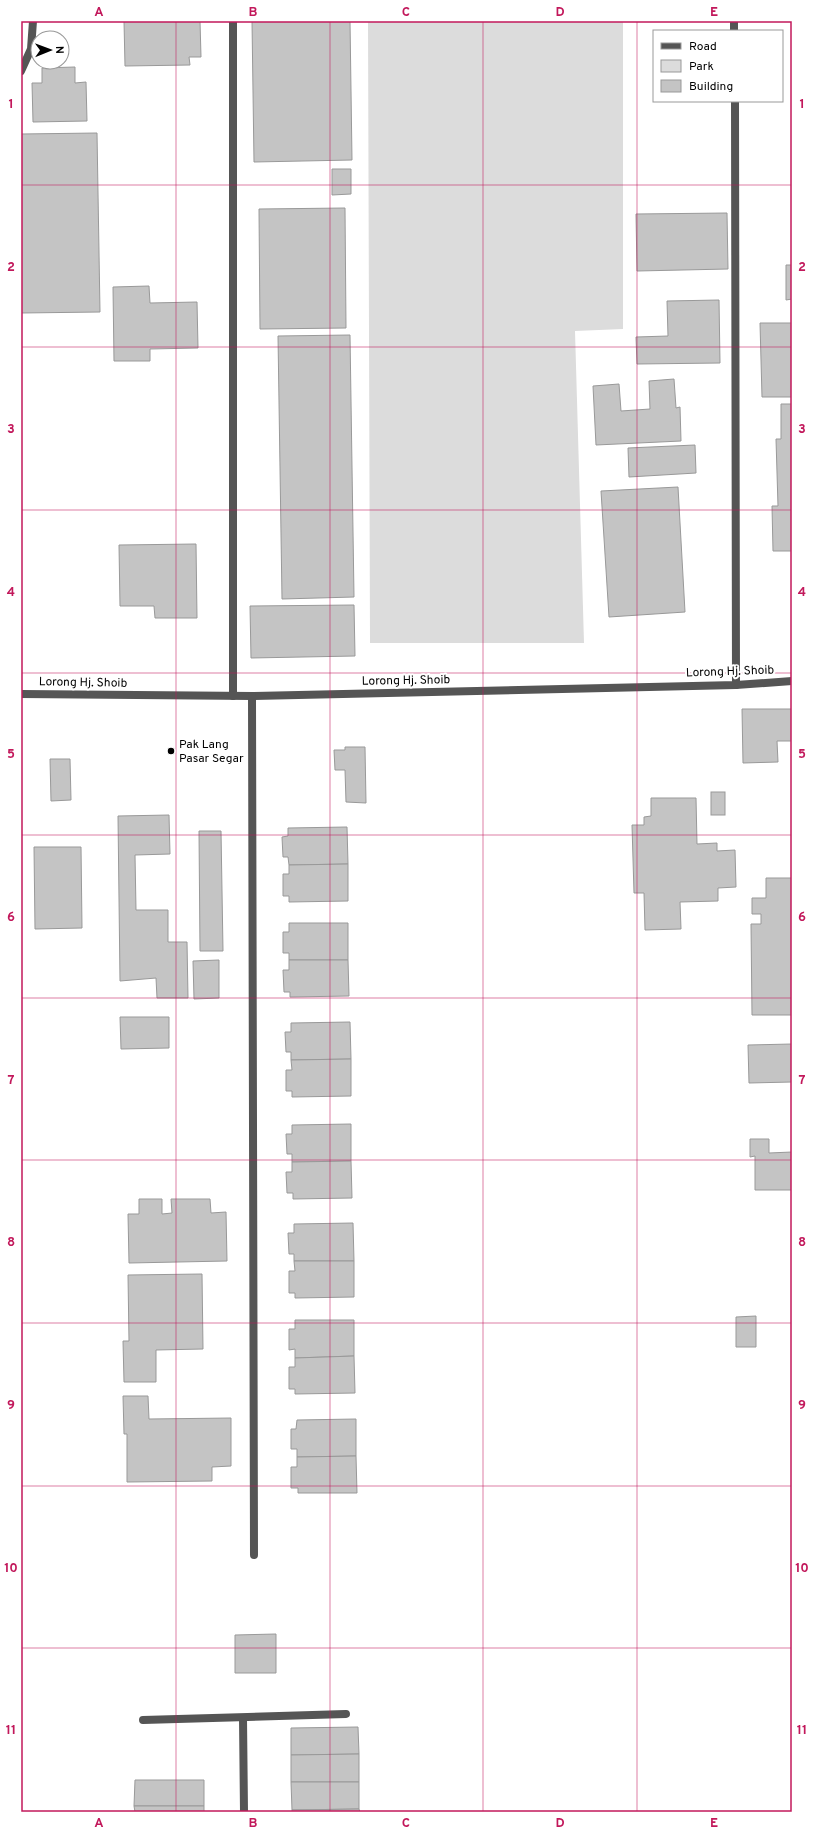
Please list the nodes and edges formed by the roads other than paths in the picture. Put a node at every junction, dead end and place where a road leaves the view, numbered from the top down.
1 (33, 21) edge
2 (232, 21) edge
3 (21, 71) edge
4 (734, 102) edge
5 (792, 681) edge
6 (736, 685) junction
7 (21, 694) edge
8 (233, 696) junction
9 (252, 696) junction
10 (254, 1555) dead end
11 (346, 1714) dead end
12 (243, 1718) junction
13 (143, 1720) dead end
14 (244, 1812) edge

1 - 3 street
2 - 8 street
4 - 6 street
5 - 6 street, Lorong Hj. Shoib
6 - 9 street, Lorong Hj. Shoib
7 - 8 street, Lorong Hj. Shoib
8 - 9 street, Lorong Hj. Shoib
9 - 10 street
11 - 12 street
12 - 13 street
12 - 14 street

